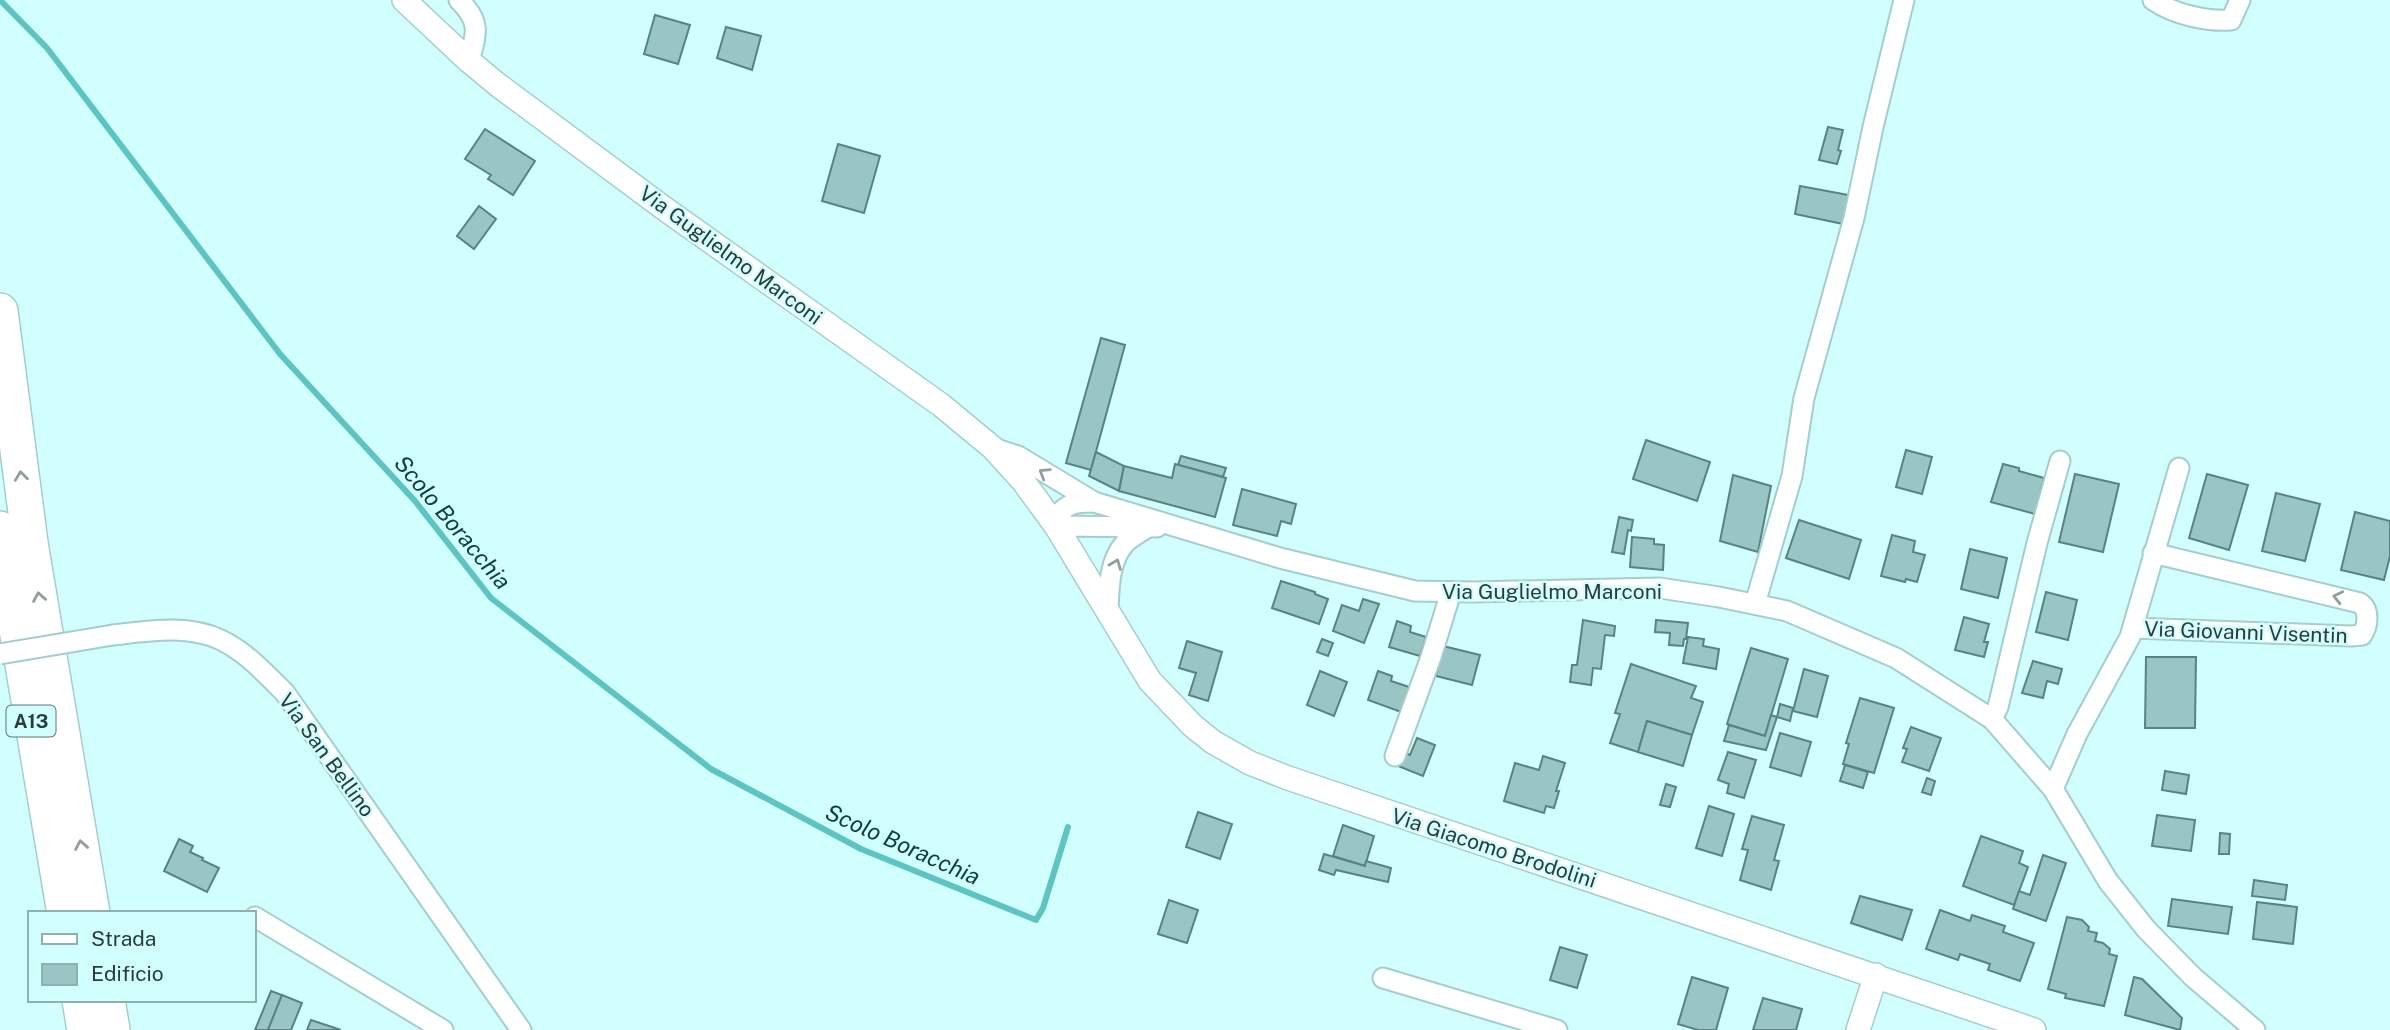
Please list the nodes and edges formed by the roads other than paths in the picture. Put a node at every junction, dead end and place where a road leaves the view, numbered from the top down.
1 (404, 0) edge
2 (458, 0) edge
3 (1904, 0) edge
4 (2153, 0) edge
5 (2240, 0) edge
6 (469, 61) junction
7 (0, 311) edge
8 (993, 448) junction
9 (2060, 461) dead end
10 (2179, 468) dead end
11 (1094, 502) junction
12 (1054, 523) junction
13 (1175, 526) junction
14 (1148, 527) junction
15 (0, 529) edge
16 (2153, 553) junction
17 (1451, 592) junction
18 (1755, 604) junction
19 (1108, 614) junction
20 (2133, 628) junction
21 (0, 654) edge
22 (1992, 719) junction
23 (1395, 756) dead end
24 (38, 761) junction
25 (2053, 789) junction
26 (50, 911) edge
27 (65, 911) edge
28 (92, 911) edge
29 (256, 918) edge
30 (1876, 975) junction
31 (1383, 978) dead end
32 (60, 1002) edge
33 (80, 1002) edge
34 (107, 1002) edge
35 (63, 1030) edge
36 (85, 1030) edge
37 (112, 1030) edge
38 (443, 1030) edge
39 (522, 1030) edge
40 (1557, 1030) edge
41 (1858, 1030) edge
42 (2034, 1030) edge
43 (2255, 1030) edge

1 - 6 street, Via Guglielmo Marconi
2 - 6 street
3 - 18 street
4 - 5 street
6 - 8 street, Via Guglielmo Marconi
28 -> 7 highway, A13
11 -> 8 street, Via Guglielmo Marconi
8 - 12 street, Via Guglielmo Marconi
9 - 22 street
10 - 16 street, Via Giovanni Visentin
11 - 12 street
11 - 13 street, Via Guglielmo Marconi
12 - 14 street, Via Guglielmo Marconi
12 - 19 street, Via Giacomo Brodolini
13 - 14 street, Via Guglielmo Marconi
13 - 17 street, Via Guglielmo Marconi
19 -> 14 street
15 - 24 highway, A13
16 - 20 street, Via Giovanni Visentin
20 -> 16 street, Via Giovanni Visentin
17 - 18 street, Via Guglielmo Marconi
17 - 23 street
18 - 22 street, Via Guglielmo Marconi
19 - 30 street, Via Giacomo Brodolini
20 - 25 street, Via Giovanni Visentin
21 - 39 street, Via San Bellino, bridge
22 - 25 street, Via Guglielmo Marconi
24 - 26 highway
24 - 27 highway, A13
25 - 43 street, Via Guglielmo Marconi
29 - 38 street
30 - 41 street
30 - 42 street, Via Giacomo Brodolini
31 - 40 street
32 - 35 highway
33 - 36 highway
34 - 37 highway

